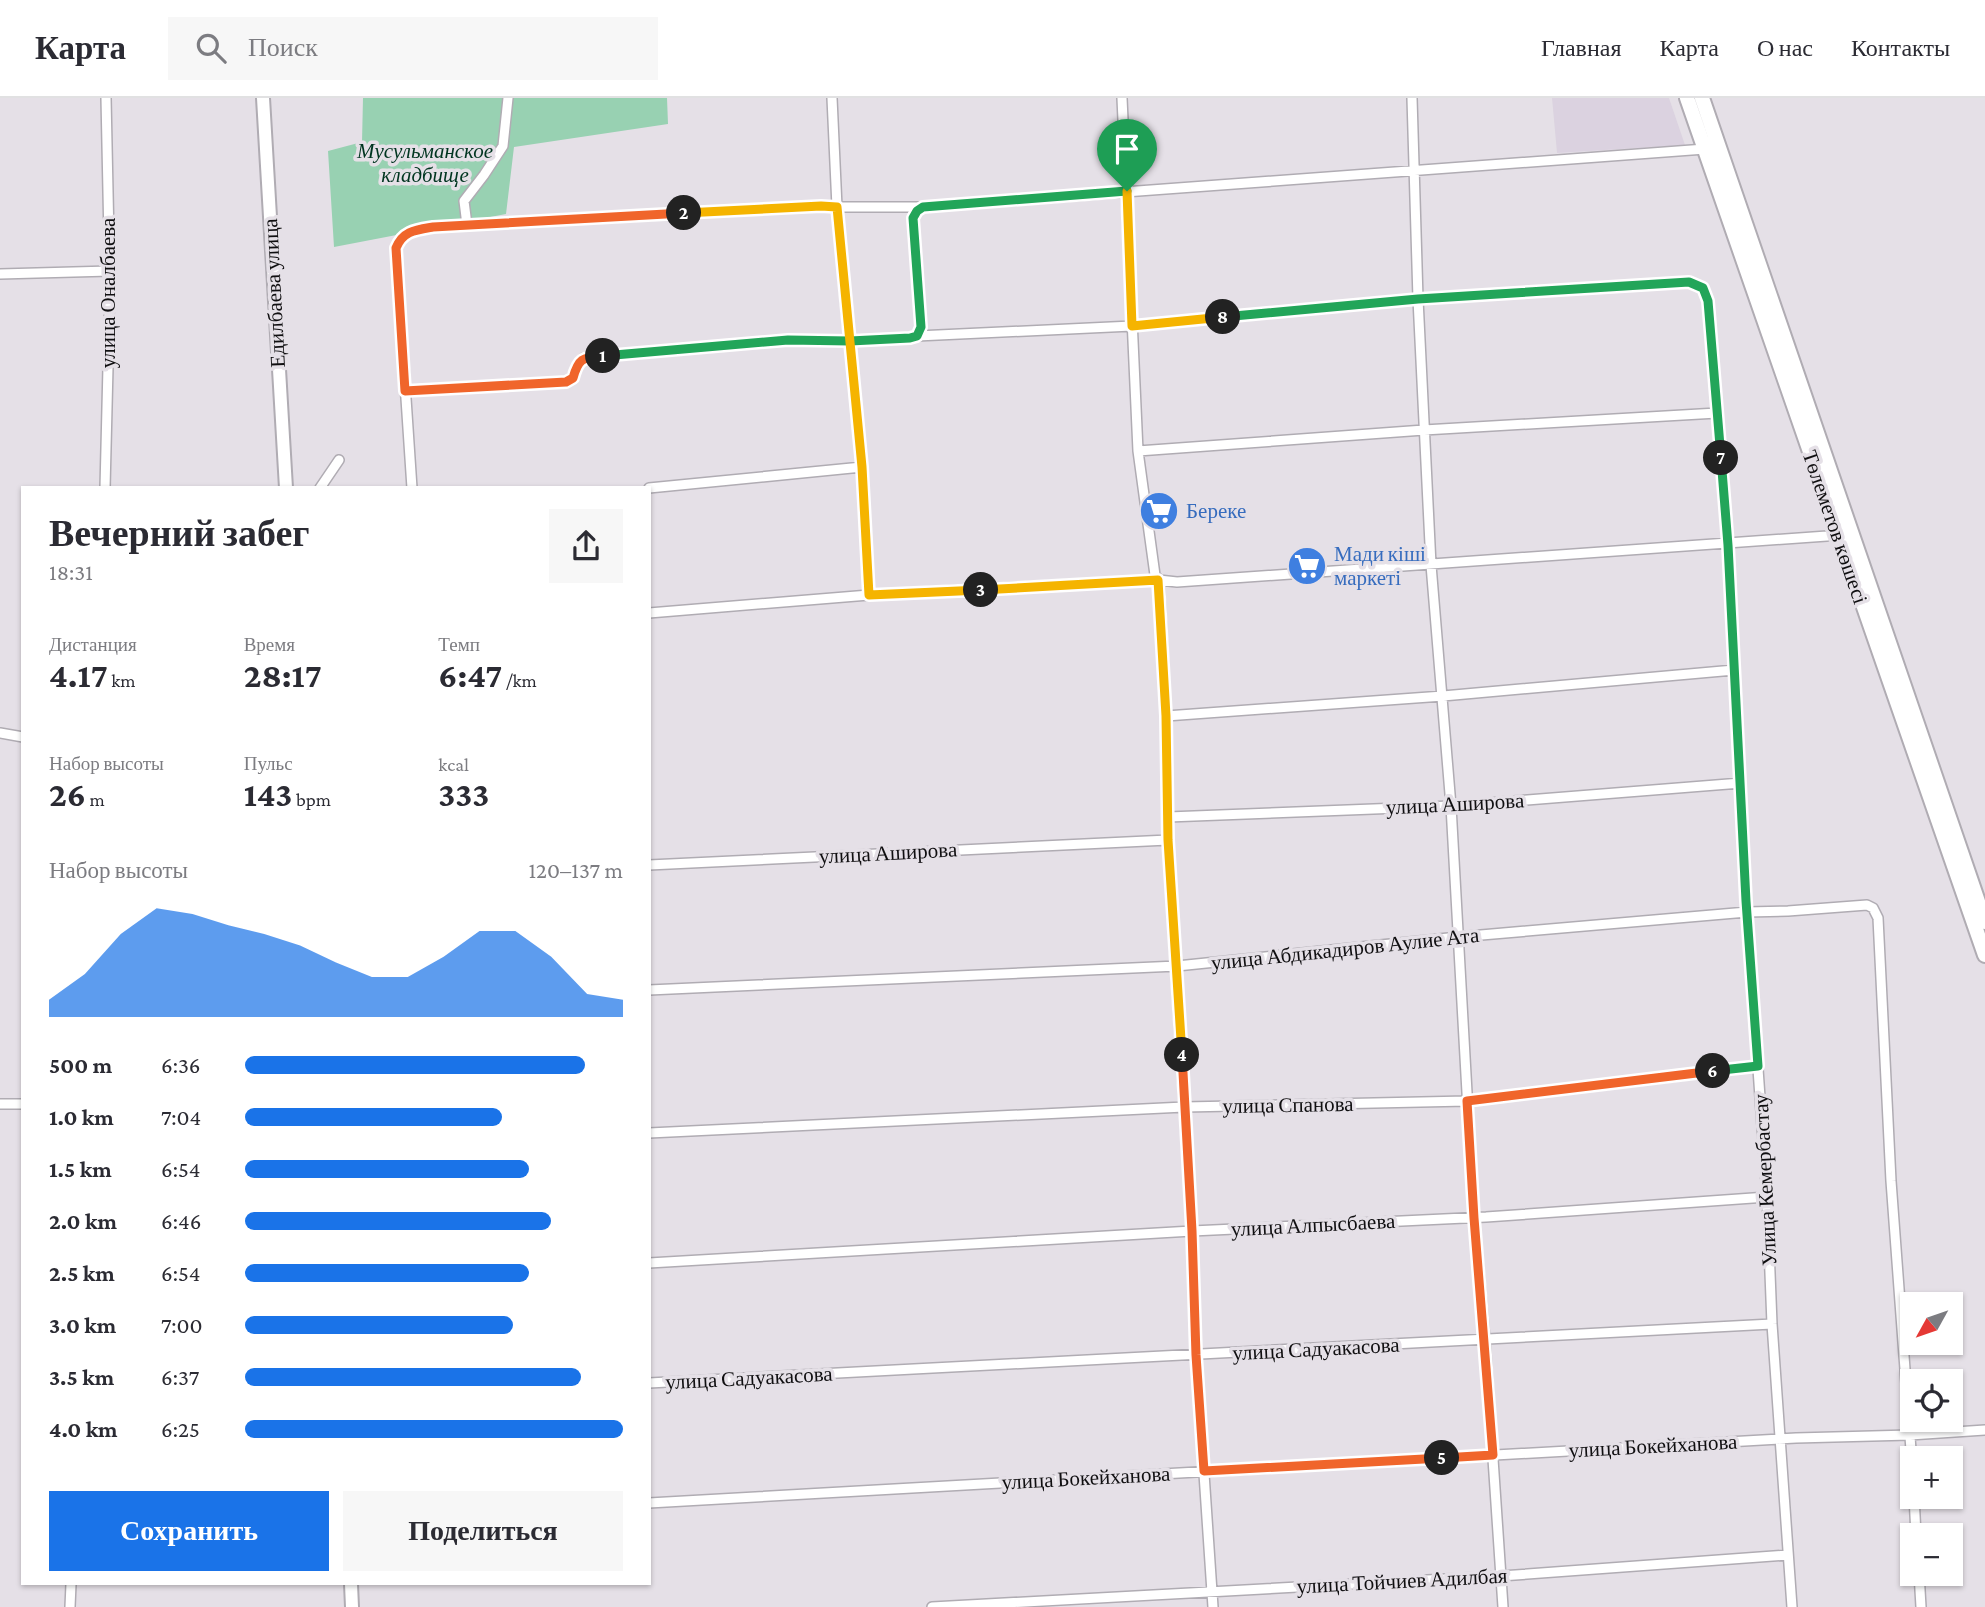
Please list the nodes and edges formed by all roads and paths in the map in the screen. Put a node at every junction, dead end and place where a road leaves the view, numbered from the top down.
1 (106, 98) edge
2 (263, 98) edge
3 (508, 98) edge
4 (832, 98) edge
5 (1122, 98) edge
6 (1412, 98) edge
7 (1687, 98) edge
8 (1702, 98) edge
9 (1705, 149) junction
10 (1413, 169) junction
11 (1728, 176) junction
12 (1127, 191) junction
13 (837, 207) junction
14 (923, 207) junction
15 (467, 225) junction
16 (110, 271) junction
17 (0, 274) edge
18 (1418, 299) junction
19 (1132, 326) junction
20 (917, 336) junction
21 (850, 341) junction
22 (405, 391) junction
23 (1717, 413) junction
24 (1424, 430) junction
25 (1138, 451) junction
26 (339, 460) dead end
27 (862, 467) junction
28 (105, 486) edge
29 (286, 486) edge
30 (321, 486) edge
31 (412, 486) edge
32 (651, 488) edge
33 (1844, 532) junction
34 (1728, 545) junction
35 (1431, 565) junction
36 (1158, 580) junction
37 (869, 595) junction
38 (651, 613) edge
39 (1734, 670) junction
40 (1443, 696) junction
41 (1166, 716) junction
42 (0, 733) edge
43 (21, 737) edge
44 (1741, 783) junction
45 (1451, 806) junction
46 (1168, 817) junction
47 (1168, 840) junction
48 (651, 864) edge
49 (1747, 912) junction
50 (1985, 922) edge
51 (1458, 937) junction
52 (1985, 955) edge
53 (1177, 966) junction
54 (651, 990) edge
55 (1758, 1066) junction
56 (1467, 1101) junction
57 (0, 1104) edge
58 (21, 1104) edge
59 (1184, 1107) junction
60 (651, 1133) edge
61 (1767, 1197) junction
62 (1474, 1218) junction
63 (1192, 1231) junction
64 (651, 1263) edge
65 (1772, 1324) junction
66 (1485, 1340) junction
67 (1196, 1355) junction
68 (651, 1383) edge
69 (1985, 1430) edge
70 (1910, 1434) junction
71 (1780, 1439) junction
72 (1911, 1446) edge
73 (1493, 1455) junction
74 (1204, 1471) junction
75 (651, 1503) edge
76 (1787, 1555) junction
77 (1501, 1576) junction
78 (71, 1585) edge
79 (351, 1585) edge
80 (1920, 1586) edge
81 (1213, 1592) junction
82 (70, 1607) edge
83 (352, 1607) edge
84 (932, 1607) edge
85 (1213, 1607) edge
86 (1503, 1607) edge
87 (1791, 1607) edge
88 (1921, 1607) edge

1 - 16 street, улица Оналбаева
2 - 29 street, Едилбаева улица
3 - 15 street
4 - 13 street
5 - 12 street
6 - 10 street
7 - 9 main road, Төлеметов көшесі
8 - 11 main road, Төлеметов көшесі
9 - 10 street
9 - 11 main road
9 - 33 main road, Төлеметов көшесі
10 - 12 street
10 - 18 street
11 - 33 main road, Төлеметов көшесі
12 - 14 street
12 - 19 street
13 - 14 street
13 - 15 street
13 - 21 street
14 - 20 street
15 - 22 street
16 - 17 street
16 - 28 street, улица Оналбаева
18 - 19 street, Улица Кемербастау
18 - 23 street, Улица Кемербастау
18 - 24 street
19 - 20 street, Улица Кемербастау
19 - 25 street
20 - 21 street, Улица Кемербастау
21 - 22 street, Улица Кемербастау
21 - 27 street
22 - 31 street
23 - 24 street
23 - 34 street, Улица Кемербастау
24 - 25 street
24 - 35 street
25 - 36 street
26 - 30 street
27 - 32 street
27 - 37 street
33 - 34 street
33 - 50 main road, Төлеметов көшесі
33 - 52 main road, Төлеметов көшесі
34 - 35 street
34 - 39 street, Улица Кемербастау
35 - 36 street
35 - 40 street
36 - 37 street
36 - 41 street
37 - 38 street
39 - 40 street
39 - 44 street, Улица Кемербастау
40 - 41 street
40 - 45 street
41 - 46 street
42 - 43 street
44 - 45 street, улица Аширова
44 - 49 street, Улица Кемербастау
45 - 46 street, улица Аширова
45 - 51 street
46 - 47 street
47 - 48 street, улица Аширова
47 - 53 street
49 - 51 street, улица Абдикадиров Аулие Ата
49 - 55 street, Улица Кемербастау
49 - 70 street, улица Абдикадиров Аулие Ата
51 - 53 street, улица Абдикадиров Аулие Ата
51 - 56 street
53 - 54 street, улица Абдикадиров Аулие Ата
53 - 59 street
55 - 56 street, улица Спанова
55 - 61 street, Улица Кемербастау
56 - 59 street, улица Спанова
56 - 62 street
57 - 58 street
59 - 60 street, улица Спанова
59 - 63 street
61 - 62 street, улица Алпысбаева
61 - 65 street, Улица Кемербастау
62 - 63 street, улица Алпысбаева
62 - 66 street
63 - 64 street, улица Алпысбаева
63 - 67 street
65 - 66 street, улица Садуакасова
65 - 71 street, Улица Кемербастау
66 - 67 street, улица Садуакасова
66 - 73 street
67 - 68 street, улица Садуакасова
67 - 74 street
69 - 70 street, улица Бокейханова
70 - 71 street, улица Бокейханова
70 - 72 street
71 - 73 street, улица Бокейханова
71 - 76 street, Улица Кемербастау
73 - 74 street, улица Бокейханова
73 - 77 street
74 - 75 street, улица Бокейханова
74 - 81 street
76 - 77 street, улица Тойчиев Адилбая
76 - 87 street, Улица Кемербастау
77 - 81 street, улица Тойчиев Адилбая
77 - 86 street
78 - 82 street
79 - 83 street
80 - 88 street
81 - 84 street, улица Тойчиев Адилбая
81 - 85 street

